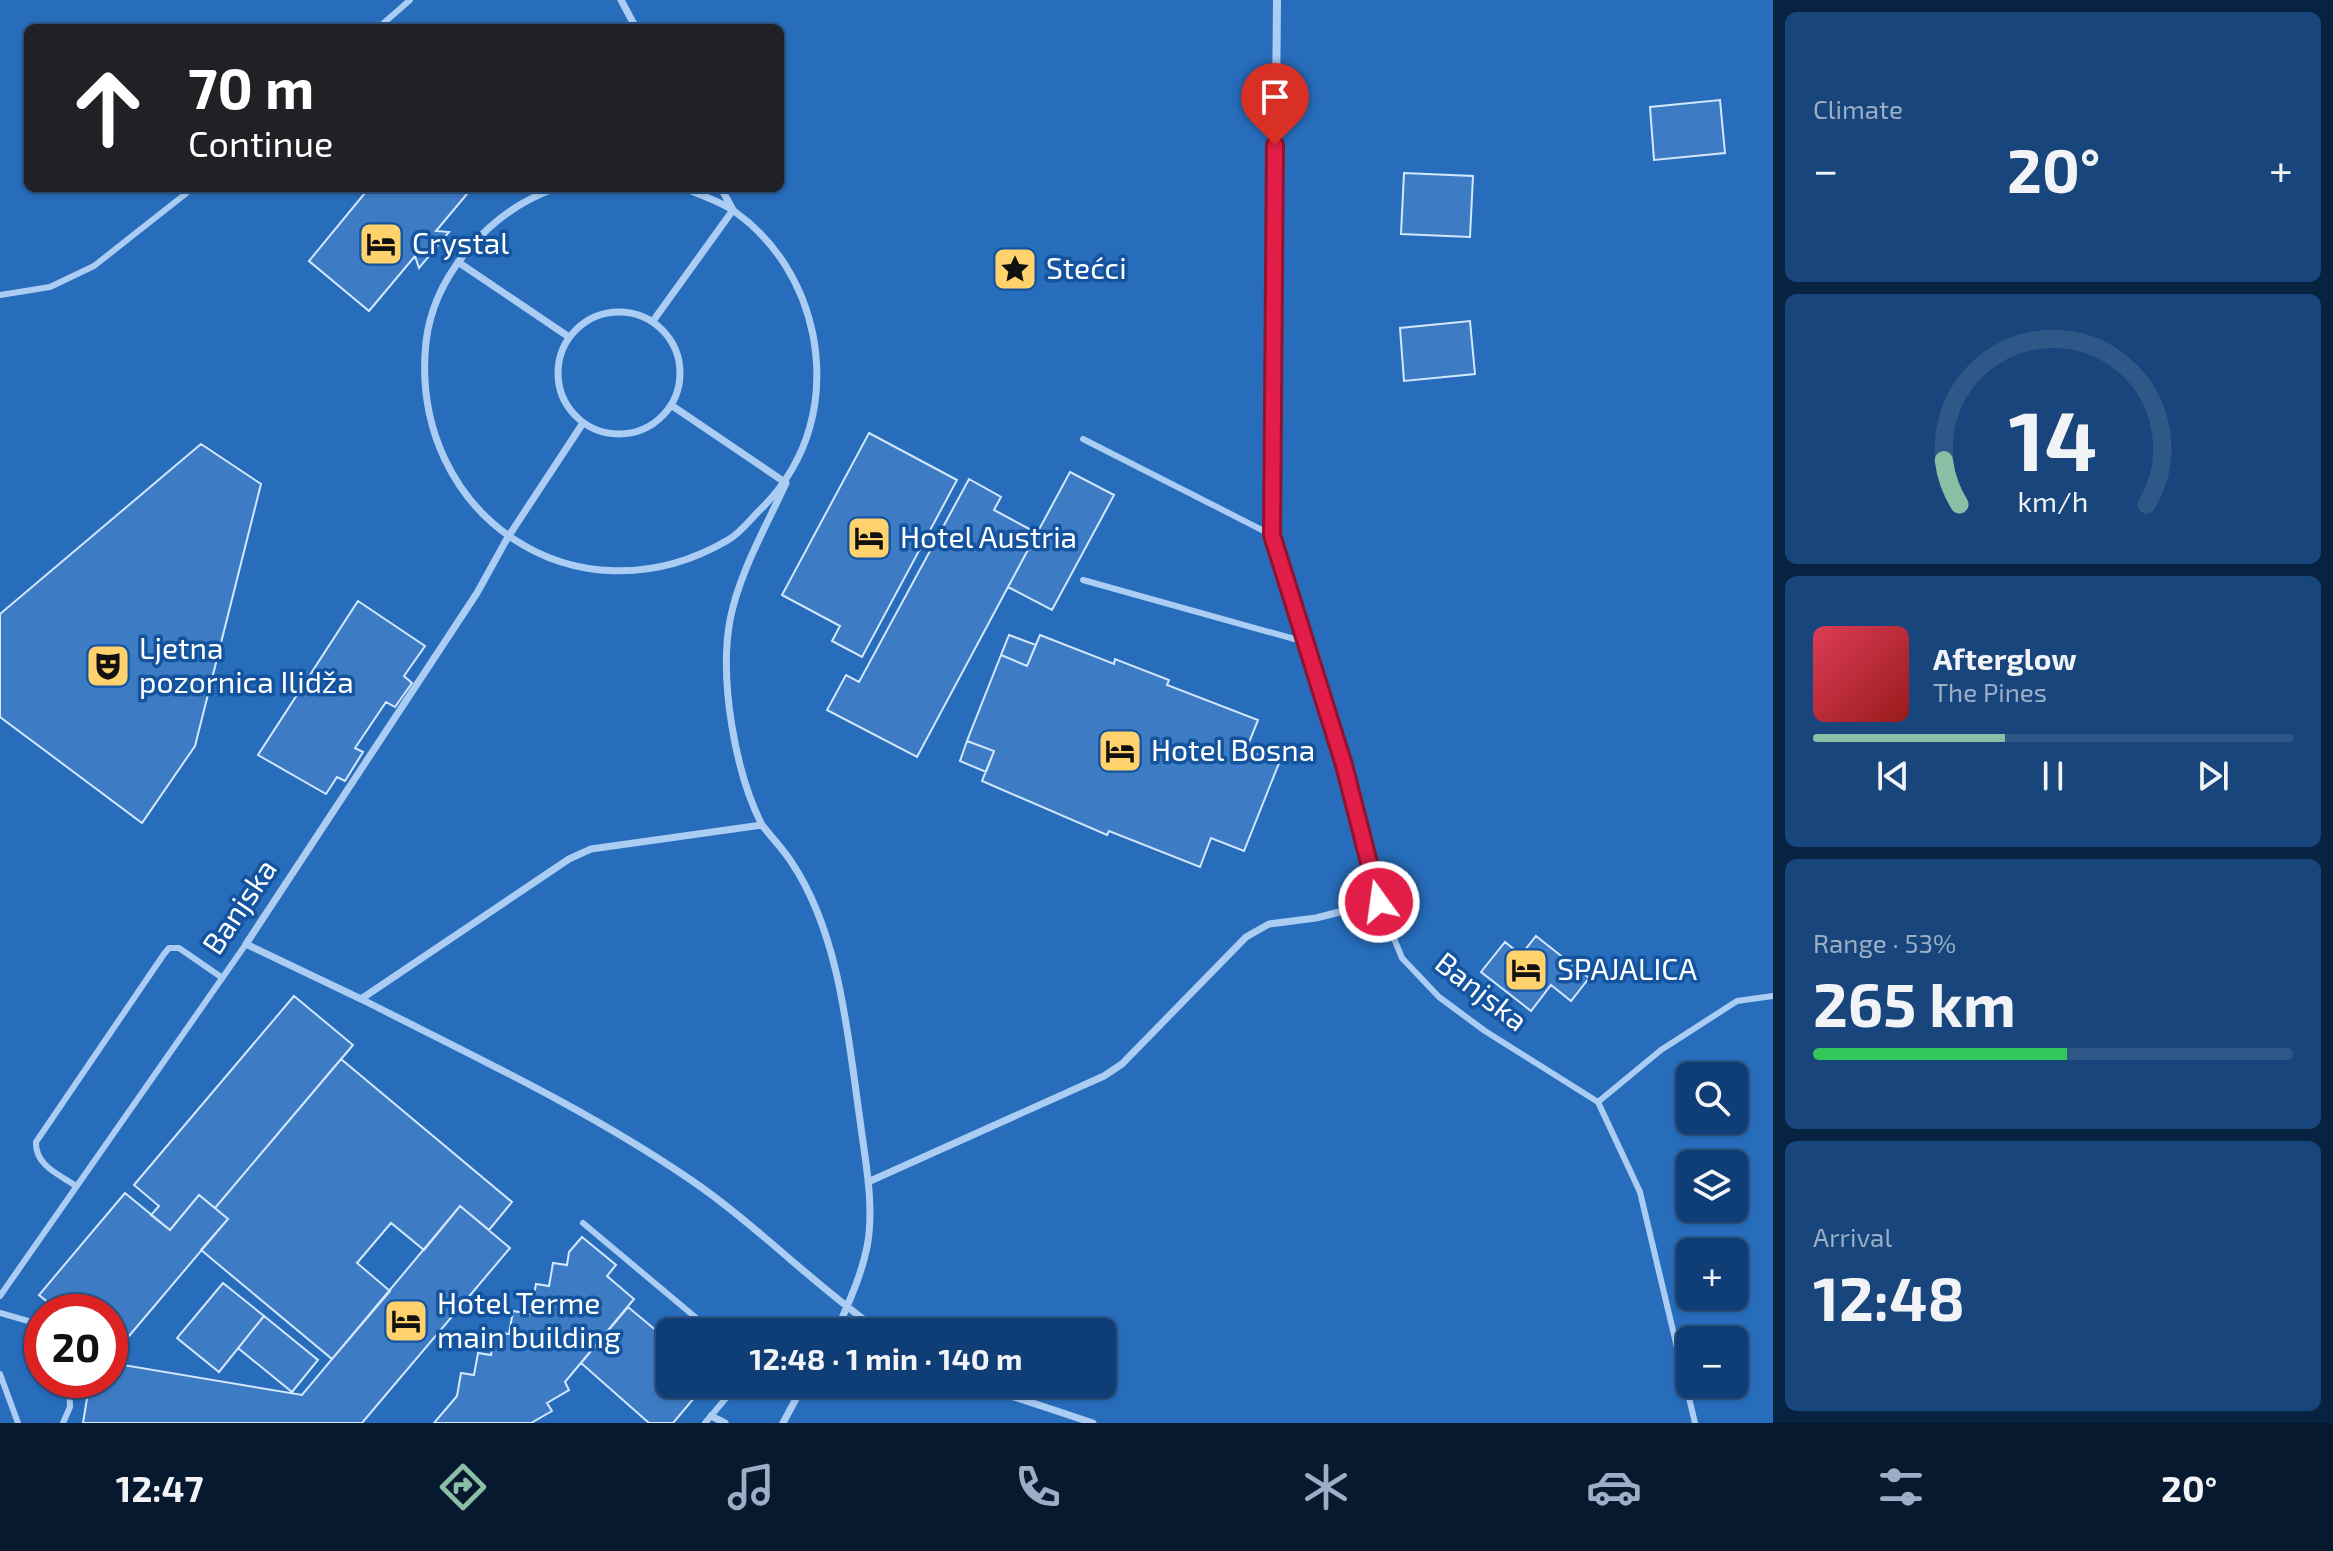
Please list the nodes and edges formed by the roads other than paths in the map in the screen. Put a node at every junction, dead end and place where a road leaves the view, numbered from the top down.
1 (410, 0) edge
2 (621, 0) edge
3 (1277, 0) edge
4 (383, 24) edge
5 (634, 24) edge
6 (188, 192) edge
7 (543, 192) edge
8 (693, 192) edge
9 (723, 192) edge
10 (733, 210) junction
11 (458, 262) junction
12 (0, 295) edge
13 (653, 321) junction
14 (569, 337) junction
15 (671, 405) junction
16 (583, 423) junction
17 (1083, 439) dead end
18 (786, 483) junction
19 (1272, 535) junction
20 (508, 537) junction
21 (1083, 580) dead end
22 (1305, 642) junction
23 (762, 825) junction
24 (1379, 902) junction
25 (246, 944) junction
26 (221, 977) junction
27 (1773, 996) edge
28 (361, 999) junction
29 (1598, 1102) junction
30 (868, 1182) junction
31 (76, 1186) junction
32 (583, 1223) dead end
33 (0, 1296) edge
34 (846, 1308) junction
35 (0, 1313) edge
36 (696, 1318) edge
37 (842, 1318) edge
38 (861, 1318) edge
39 (24, 1320) edge
40 (0, 1374) edge
41 (70, 1398) edge
42 (726, 1398) edge
43 (796, 1398) edge
44 (1017, 1398) edge
45 (708, 1420) edge
46 (18, 1423) edge
47 (63, 1423) edge
48 (725, 1423) edge
49 (783, 1423) edge
50 (1093, 1423) edge
51 (1695, 1423) edge

1 - 4 lane
2 - 5 street
3 - 19 street
6 - 12 lane
7 - 11 street
8 - 10 street
9 - 10 street
10 - 13 street
10 - 18 street
11 - 14 street
11 - 20 street
13 - 14 street
13 - 15 street
14 - 16 street
15 - 16 street
15 - 18 street
16 - 20 street, Banjska
17 - 19 lane
18 - 20 street
18 - 23 street
19 - 22 lane, Banjska
20 - 25 street, Banjska
21 - 22 lane
22 - 24 lane, Banjska
23 - 28 street
23 - 30 street
24 - 29 lane, Banjska
24 - 30 street
25 - 26 lane, Banjska
25 - 28 street
26 - 31 lane, Banjska
26 - 31 lane
27 - 29 lane
28 - 34 street
29 - 51 lane
30 - 34 street
31 - 33 lane, Banjska
32 - 36 lane
34 - 37 street
34 - 38 street
35 - 39 lane
40 - 46 lane
41 - 47 lane
42 - 45 lane
43 - 49 street
44 - 50 street
45 - 48 street

